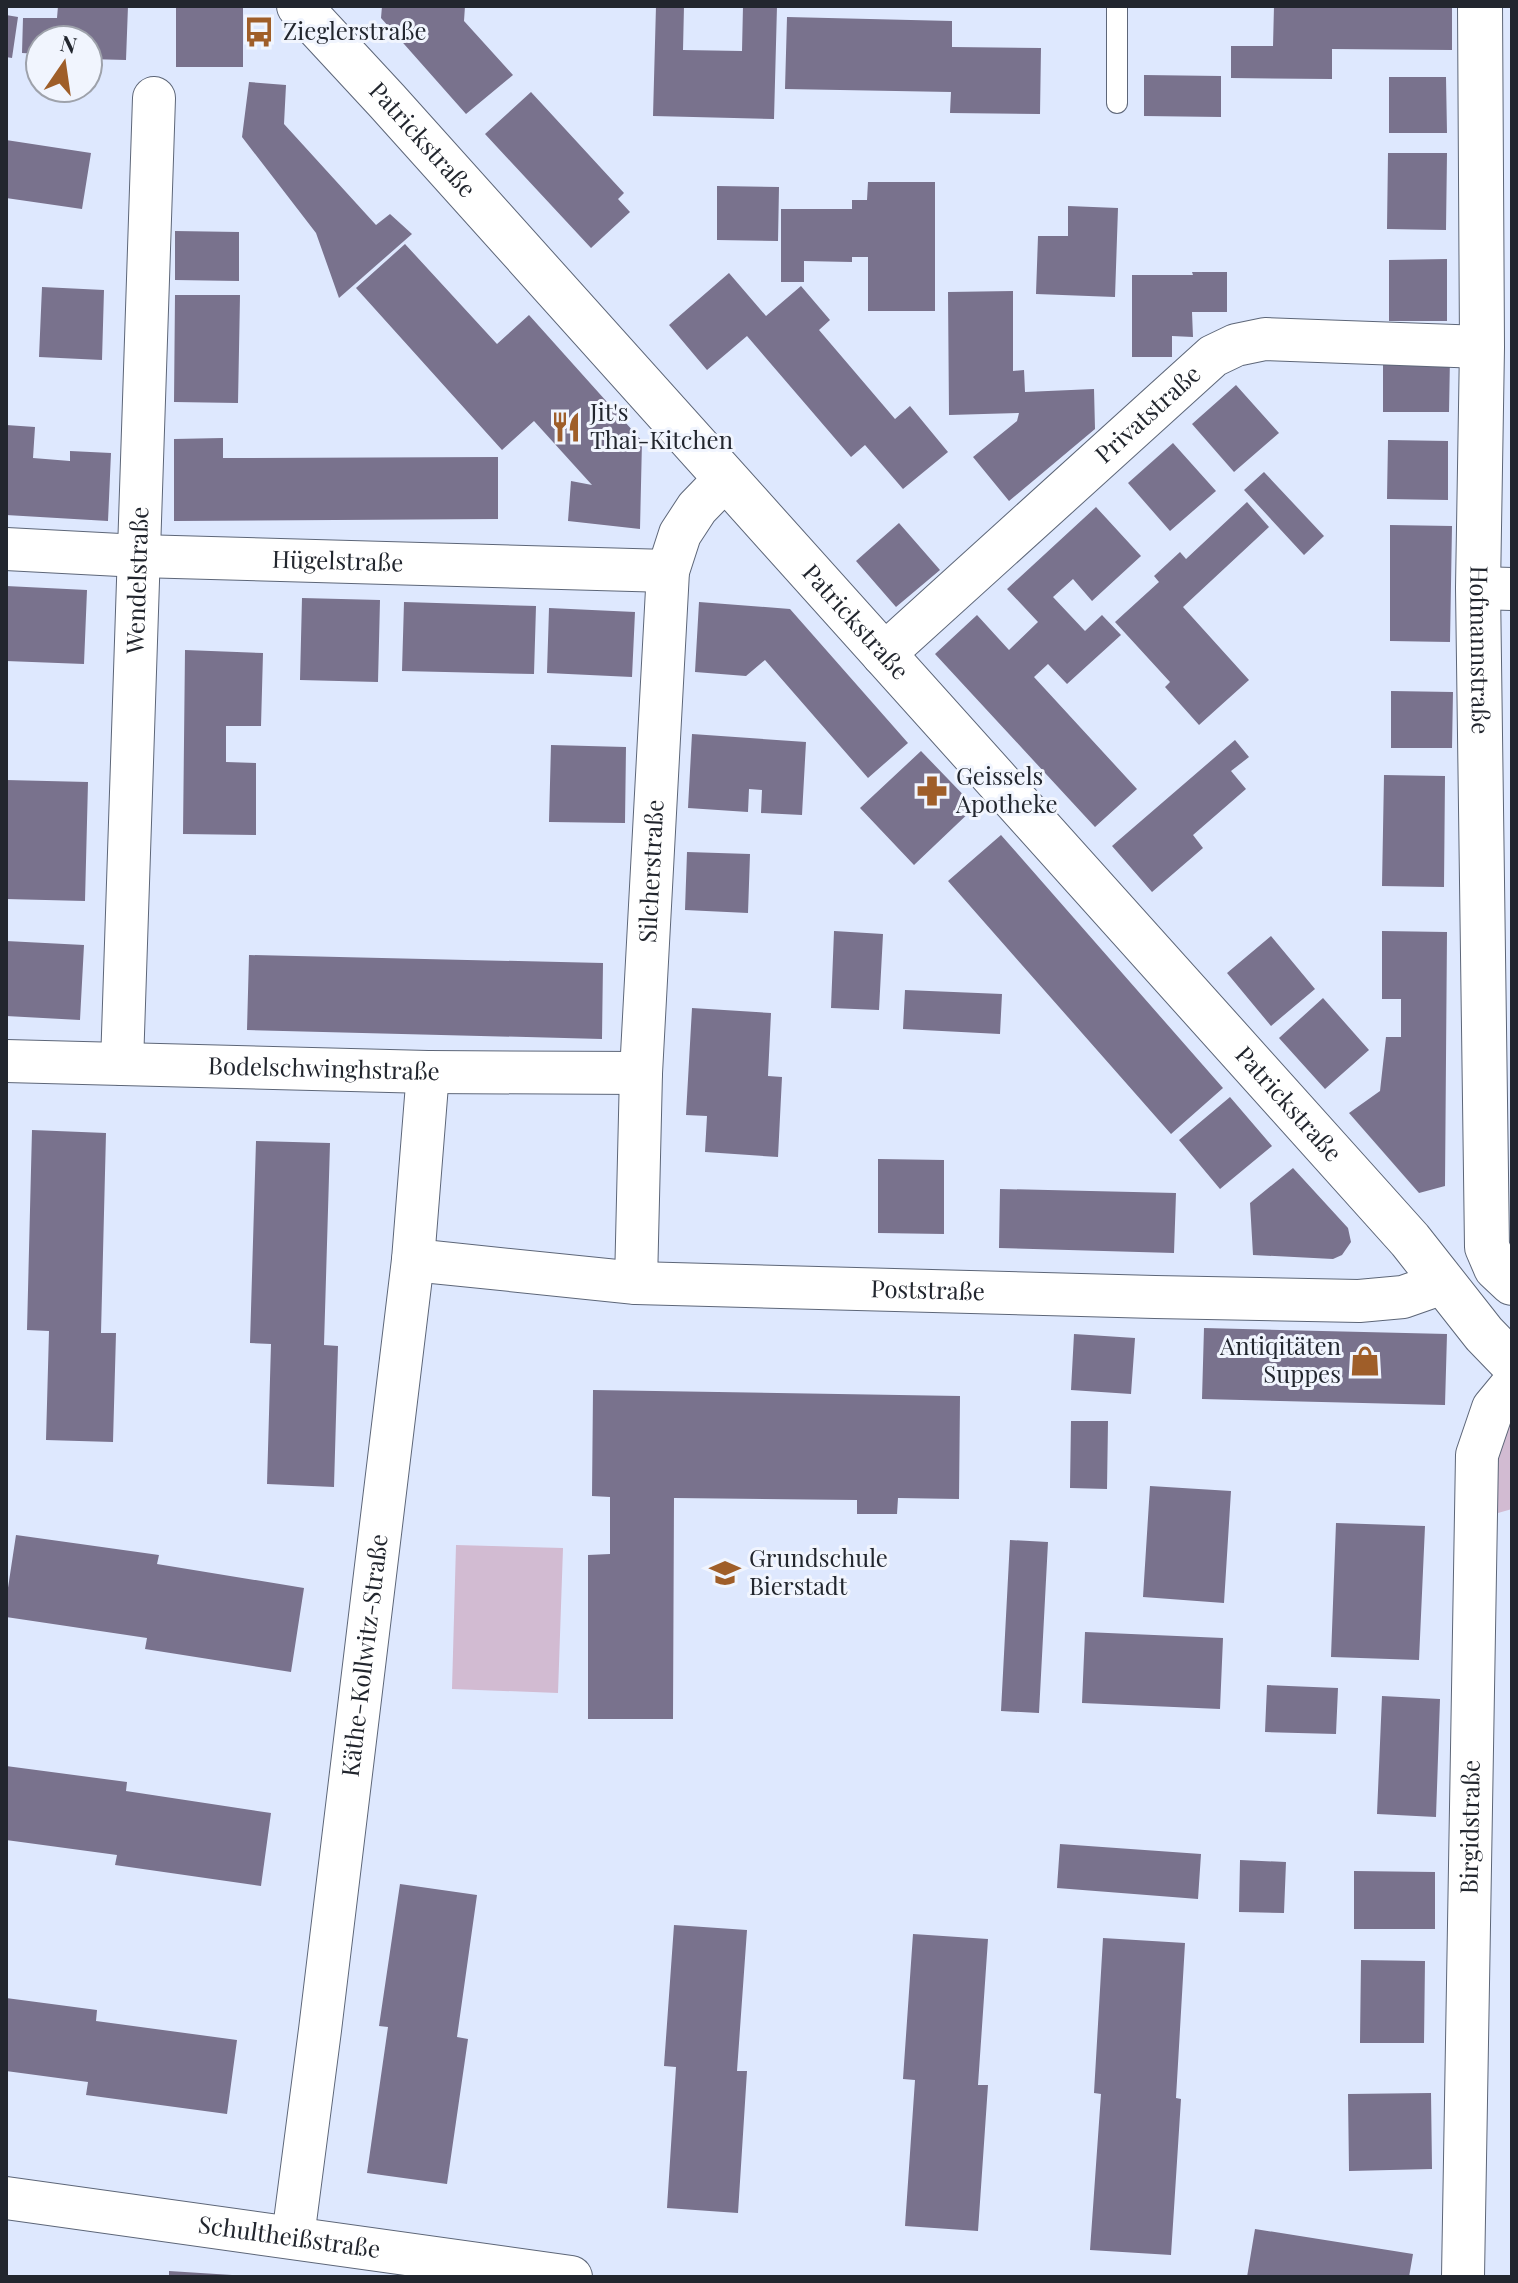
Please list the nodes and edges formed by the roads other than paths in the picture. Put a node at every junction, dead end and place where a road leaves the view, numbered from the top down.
1 (299, 6) edge
2 (1117, 6) edge
3 (1480, 6) edge
4 (154, 98) dead end
5 (1117, 103) dead end
6 (1482, 347) junction
7 (725, 479) junction
8 (6, 549) edge
9 (139, 556) junction
10 (668, 571) junction
11 (1495, 589) edge
12 (883, 655) junction
13 (6, 1061) edge
14 (122, 1064) junction
15 (428, 1072) junction
16 (641, 1073) junction
17 (1410, 1240) junction
18 (413, 1260) junction
19 (636, 1283) junction
20 (1443, 1283) junction
21 (1512, 1284) edge
22 (1512, 1366) edge
23 (6, 2198) edge
24 (293, 2237) junction
25 (571, 2277) edge
26 (1463, 2277) edge

1 - 7 main road, Patrickstraße
2 - 5 lane
3 - 6 main road, Hofmannstraße
4 - 9 street, Wendelstraße
6 - 11 main road, Hofmannstraße
6 - 12 street, Privatstraße
7 - 10 street, Silcherstraße
7 - 12 main road, Patrickstraße
8 - 9 street, Hügelstraße
9 - 10 street, Hügelstraße
9 - 14 street, Wendelstraße
10 - 16 street, Silcherstraße
11 - 21 main road, Hofmannstraße
12 - 17 main road, Patrickstraße
13 - 14 street, Bodelschwinghstraße
14 - 15 street, Bodelschwinghstraße
15 - 16 street, Bodelschwinghstraße
15 - 18 street, Käthe-Kollwitz-Straße
16 - 19 street, Silcherstraße
17 - 20 main road, Patrickstraße
17 - 21 street, Patrickstraße
18 - 19 street, Poststraße
18 - 24 street, Käthe-Kollwitz-Straße
19 - 20 street, Poststraße
20 - 22 main road, Patrickstraße
22 - 26 street, Birgidstraße
23 - 24 street, Schultheißstraße
24 - 25 street, Schultheißstraße

